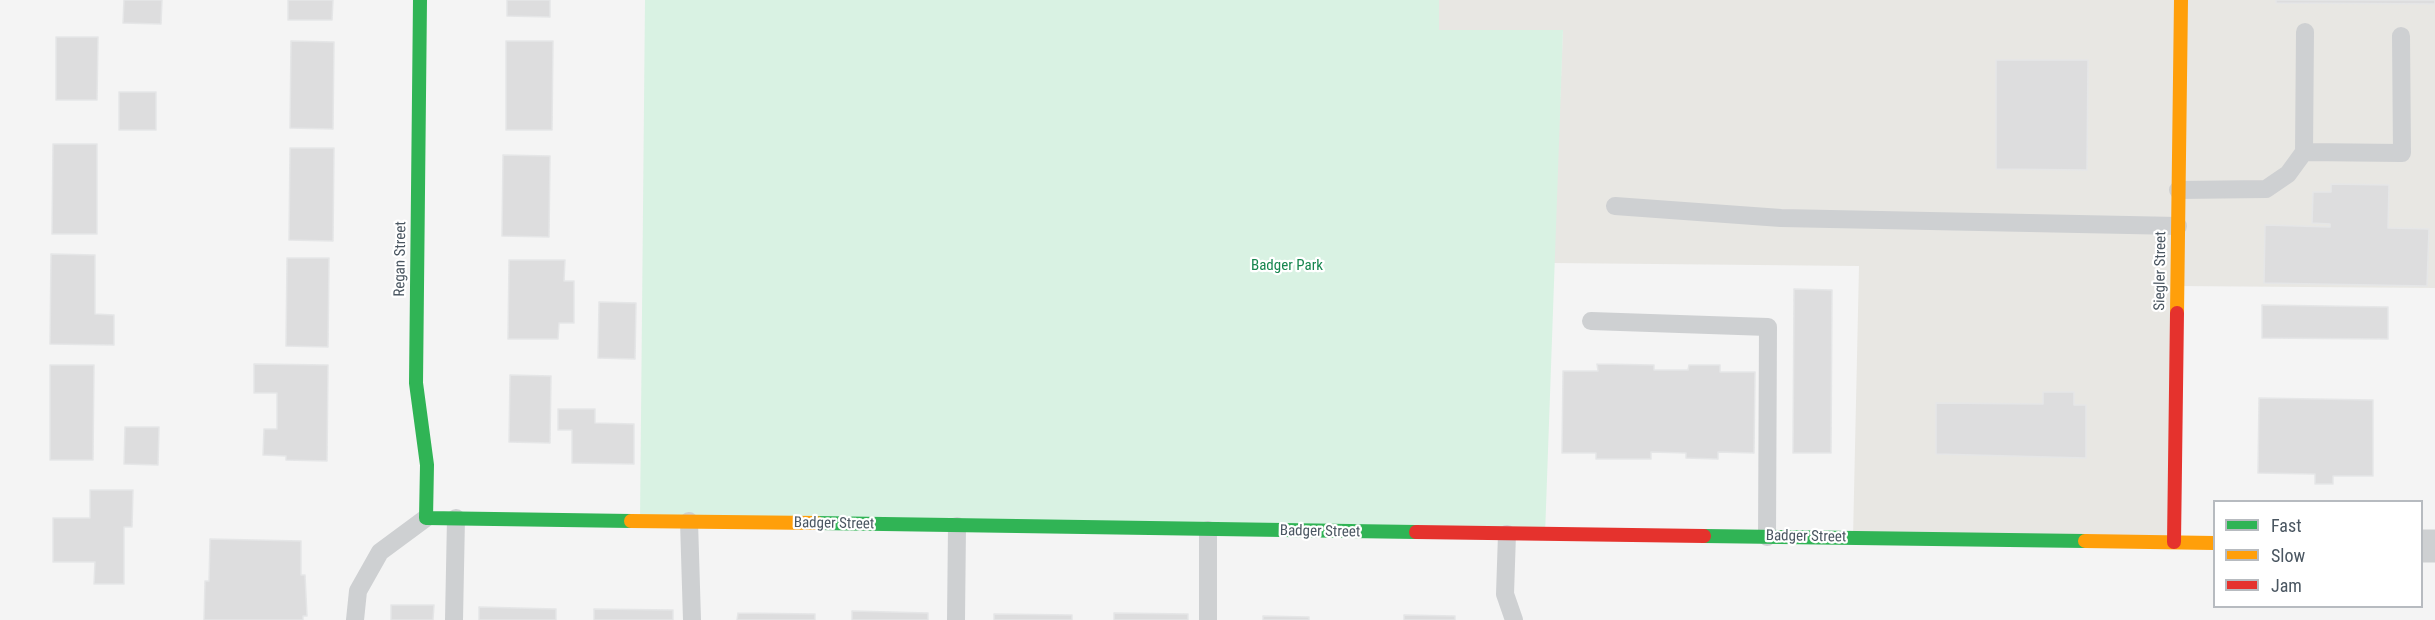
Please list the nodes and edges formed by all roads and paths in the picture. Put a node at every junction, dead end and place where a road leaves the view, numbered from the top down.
1 (420, 0) edge
2 (2181, 0) edge
3 (2305, 32) dead end
4 (2401, 36) dead end
5 (2304, 152) junction
6 (2178, 190) junction
7 (1615, 206) dead end
8 (2178, 226) junction
9 (1591, 321) dead end
10 (426, 518) junction
11 (456, 518) junction
12 (689, 522) junction
13 (957, 526) junction
14 (1208, 530) junction
15 (1507, 534) junction
16 (1767, 537) junction
17 (2174, 542) junction
18 (2213, 543) edge
19 (355, 620) edge
20 (454, 620) edge
21 (692, 620) edge
22 (956, 620) edge
23 (1208, 620) edge
24 (1514, 620) edge

1 - 10 street, Regan Street
2 - 6 street, Siegler Street
3 - 5 lane
4 - 5 lane
5 - 6 lane
6 - 8 street, Siegler Street
7 - 8 lane
8 - 17 street, Siegler Street
9 - 16 lane
10 - 11 street, Badger Street
10 - 19 lane
11 - 12 street, Badger Street
11 - 20 lane
12 - 13 street, Badger Street
12 - 21 lane
13 - 14 street, Badger Street
13 - 22 lane
14 - 15 street, Badger Street
14 - 23 lane
15 - 16 street, Badger Street
15 - 24 lane
16 - 17 street, Badger Street
17 - 18 street, Badger Street

